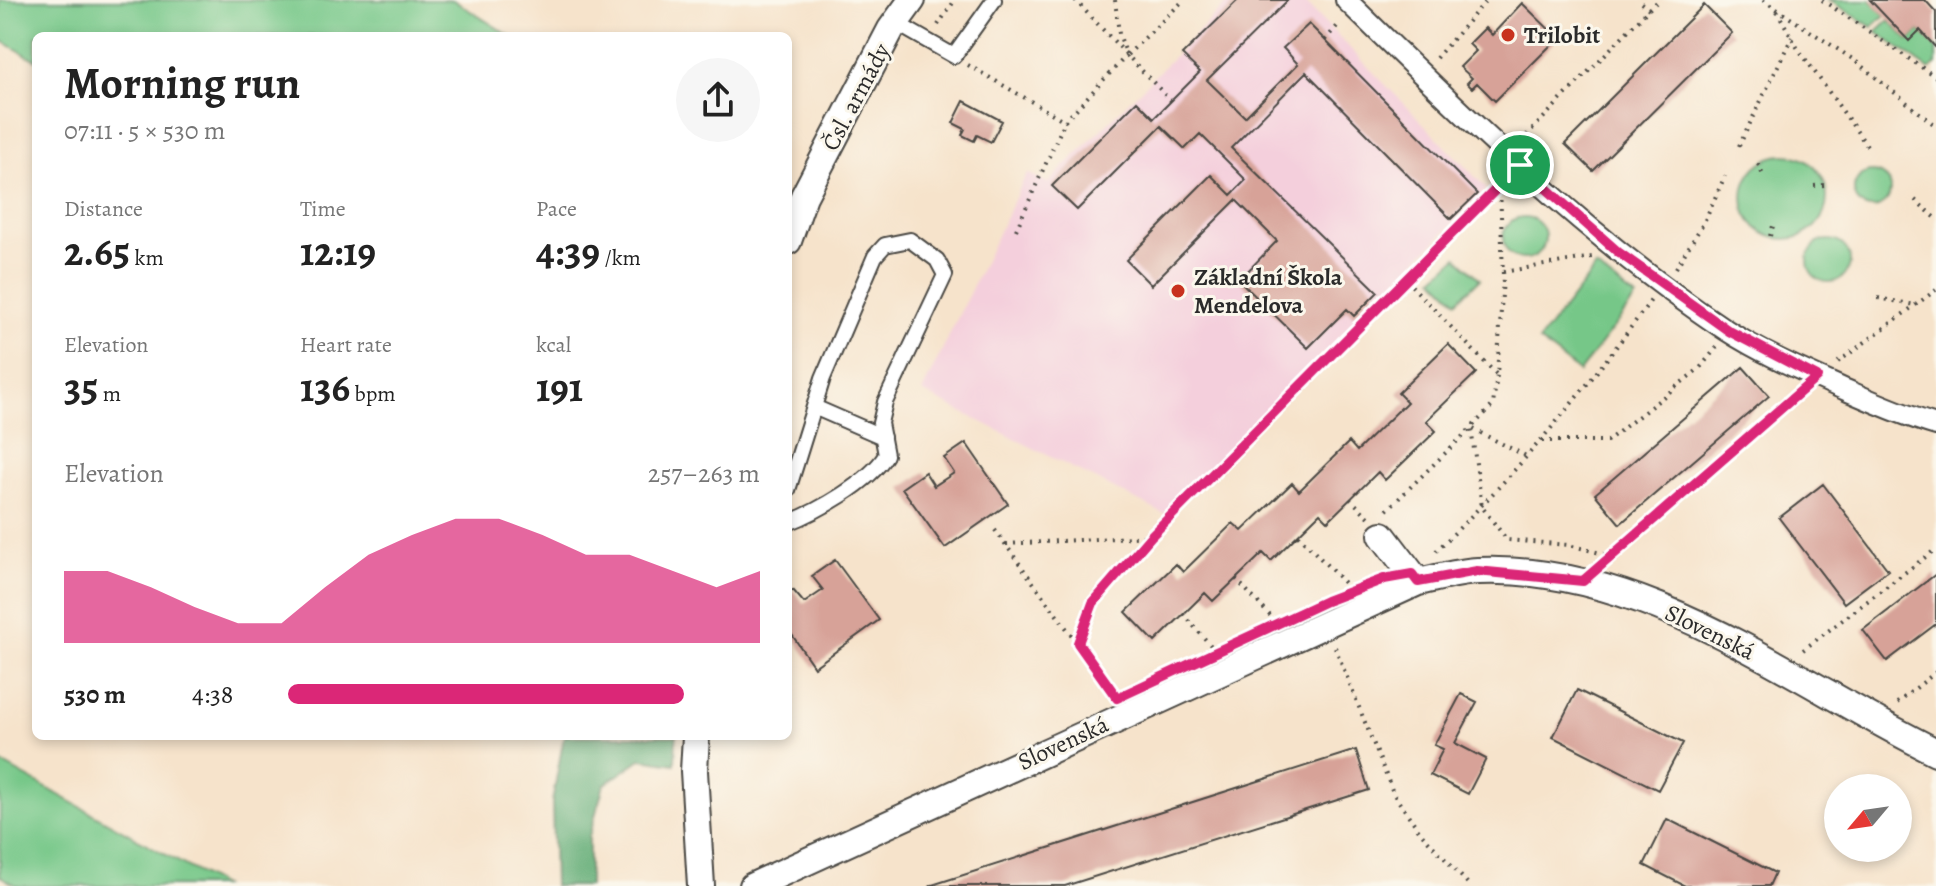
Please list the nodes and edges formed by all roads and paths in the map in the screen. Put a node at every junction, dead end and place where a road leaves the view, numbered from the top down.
1 (912, 0) edge
2 (955, 0) edge
3 (994, 0) edge
4 (1075, 0) edge
5 (1115, 0) edge
6 (1184, 0) edge
7 (1346, 0) edge
8 (1487, 0) edge
9 (1637, 0) edge
10 (1659, 0) edge
11 (1763, 0) edge
12 (1822, 0) edge
13 (1649, 9) junction
14 (1776, 9) junction
15 (896, 23) junction
16 (1792, 37) junction
17 (928, 41) junction
18 (1127, 55) junction
19 (954, 56) junction
20 (1423, 73) junction
21 (1936, 77) edge
22 (1171, 101) dead end
23 (1065, 121) junction
24 (1936, 126) edge
25 (1739, 146) dead end
26 (1868, 147) dead end
27 (1514, 160) junction
28 (1758, 164) dead end
29 (1763, 175) dead end
30 (1725, 176) dead end
31 (1500, 184) junction
32 (1825, 185) dead end
33 (1814, 186) dead end
34 (1915, 200) dead end
35 (1936, 218) edge
36 (1773, 226) dead end
37 (792, 230) edge
38 (1016, 230) dead end
39 (1770, 236) dead end
40 (1618, 252) junction
41 (1503, 272) junction
42 (1406, 280) junction
43 (1663, 284) junction
44 (1936, 290) edge
45 (1878, 298) dead end
46 (1915, 305) junction
47 (1729, 331) junction
48 (1497, 375) junction
49 (1817, 377) junction
50 (814, 407) junction
51 (1936, 425) edge
52 (1471, 428) junction
53 (883, 437) junction
54 (1542, 441) junction
55 (1528, 457) junction
56 (792, 477) edge
57 (1482, 507) junction
58 (792, 521) edge
59 (1384, 523) joint
60 (995, 530) dead end
61 (1298, 535) dead end
62 (1151, 536) junction
63 (1005, 544) junction
64 (1936, 549) edge
65 (1612, 556) junction
66 (1415, 578) junction
67 (1236, 579) dead end
68 (1583, 581) junction
69 (1339, 596) dead end
70 (1183, 614) dead end
71 (1325, 622) junction
72 (1272, 625) dead end
73 (1078, 643) junction
74 (1216, 651) dead end
75 (1782, 666) junction
76 (1936, 672) edge
77 (1128, 713) junction
78 (1876, 720) junction
79 (696, 740) edge
80 (1936, 752) edge
81 (701, 886) edge
82 (753, 886) edge
83 (1470, 886) edge

1 - 15 street, Čsl. armády
2 - 17 path
3 - 19 lane
4 - 18 path
5 - 18 path
6 - 18 path
7 - 20 street
8 - 20 path
9 - 13 path
10 - 13 path
11 - 14 path
12 - 21 path
13 - 27 path
14 - 16 path
14 - 24 path
15 - 17 lane
15 - 37 street, Čsl. armády
16 - 25 path
16 - 26 path
17 - 19 lane
18 - 22 path
18 - 23 path
19 - 23 path
20 - 27 street
23 - 38 path
27 - 31 path
27 - 40 street
28 - 29 path
30 - 43 path
31 - 41 path
31 - 42 path
32 - 33 path
34 - 35 path
36 - 39 path
40 - 41 path
40 - 43 street
41 - 48 path
42 - 48 path
42 - 62 path
43 - 47 street
43 - 54 path
44 - 46 path
45 - 46 path
46 - 49 path
47 - 49 street
47 - 54 path
48 - 52 path
49 - 51 street
49 - 65 path
50 - 53 lane
50 - 53 lane
50 - 56 lane
52 - 55 path
52 - 57 path
52 - 59 path
53 - 58 lane
54 - 55 path
55 - 57 path
57 - 65 path
57 - 66 path
59 - 66 street
60 - 63 path
61 - 69 path
62 - 63 path
62 - 73 path
63 - 73 path
64 - 75 path
65 - 68 path
66 - 68 street, Slovenská
66 - 71 street, Slovenská
67 - 72 path
68 - 75 street, Slovenská
70 - 74 path
71 - 77 street, Slovenská
71 - 83 path
73 - 77 path
75 - 78 street, Slovenská
76 - 78 path
77 - 82 street, Slovenská
78 - 80 street, Slovenská
79 - 81 street

